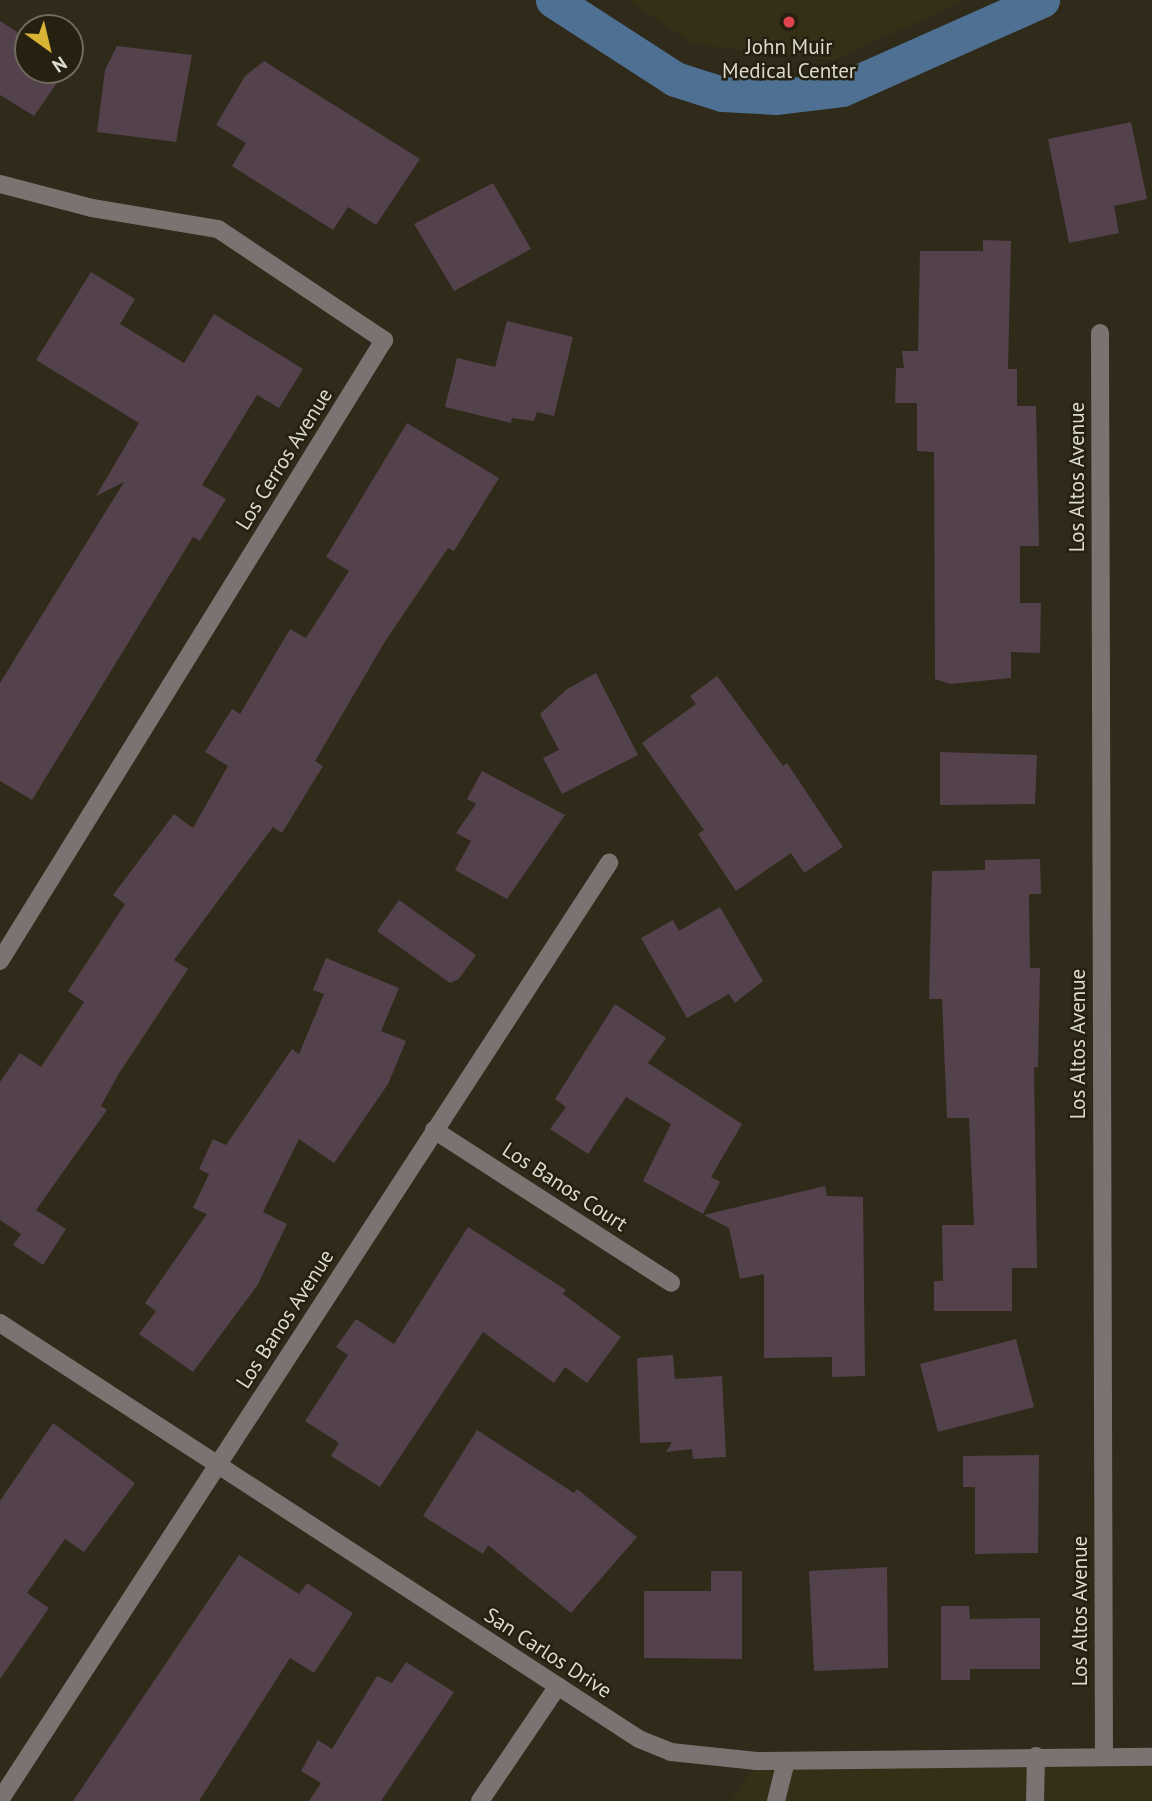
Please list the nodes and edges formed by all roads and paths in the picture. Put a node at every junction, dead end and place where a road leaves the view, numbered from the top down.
1 (0, 184) edge
2 (1100, 333) dead end
3 (609, 863) dead end
4 (0, 961) edge
5 (434, 1130) junction
6 (671, 1283) dead end
7 (0, 1323) edge
8 (218, 1467) junction
9 (558, 1686) junction
10 (1104, 1754) junction
11 (1036, 1756) junction
12 (1152, 1757) edge
13 (786, 1761) junction
14 (0, 1800) edge
15 (480, 1801) edge
16 (776, 1801) edge
17 (1035, 1801) edge

1 - 4 street, Los Cerros Avenue
2 - 10 street, Los Altos Avenue
3 - 5 street, Los Banos Avenue
5 - 6 street, Los Banos Court
5 - 8 street, Los Banos Avenue
7 - 8 street, San Carlos Drive
8 - 9 street, San Carlos Drive
8 - 14 street, Los Banos Avenue
9 - 13 street, San Carlos Drive
9 - 15 street
10 - 11 street, San Carlos Drive
10 - 12 street, San Carlos Drive
11 - 13 street, San Carlos Drive
11 - 17 street
13 - 16 street

